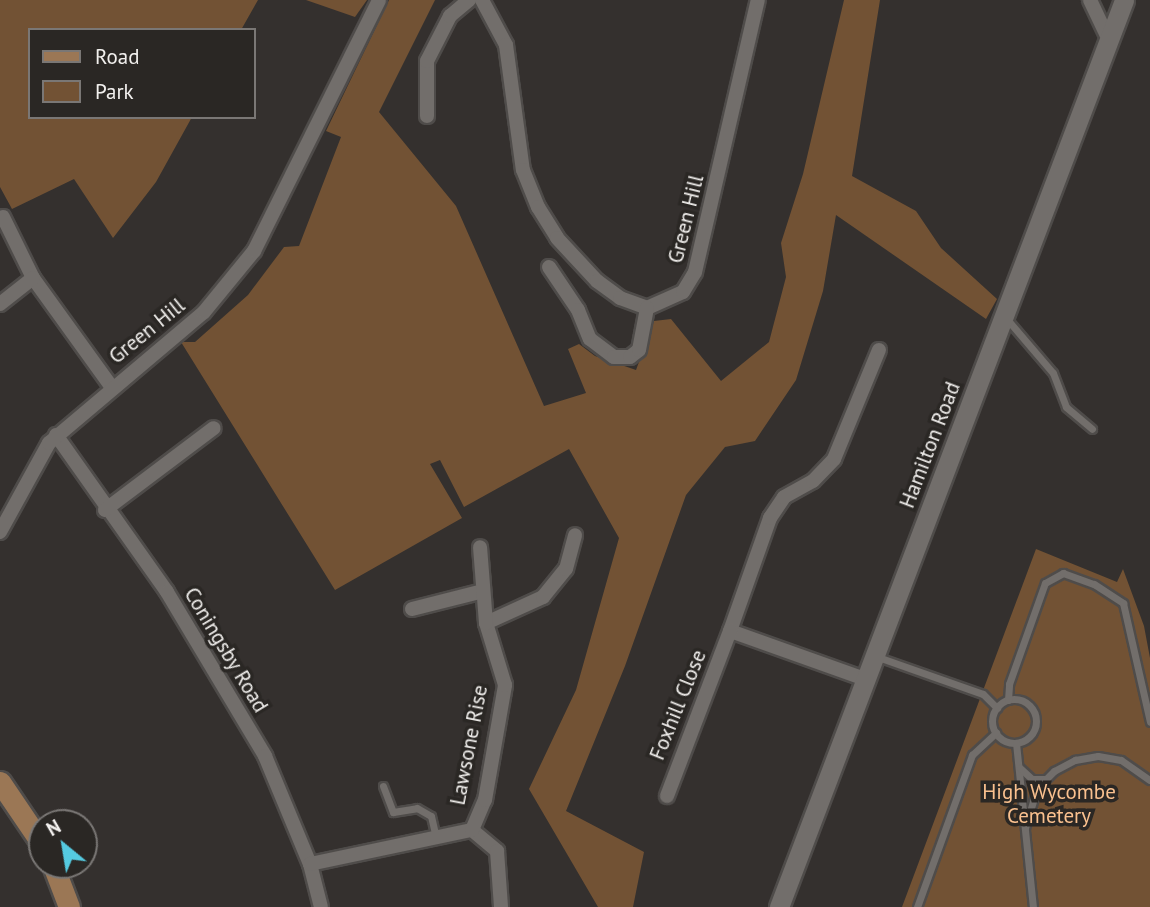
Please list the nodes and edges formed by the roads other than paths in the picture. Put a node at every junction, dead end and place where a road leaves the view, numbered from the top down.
1 (379, 0) edge
2 (469, 0) edge
3 (482, 0) edge
4 (1090, 0) edge
5 (1124, 0) edge
6 (754, 1) edge
7 (1109, 40) junction
8 (427, 116) dead end
9 (3, 217) dead end
10 (549, 267) dead end
11 (33, 278) junction
12 (0, 303) edge
13 (647, 308) junction
14 (1004, 315) junction
15 (879, 350) dead end
16 (111, 386) junction
17 (215, 428) dead end
18 (1092, 429) dead end
19 (56, 435) junction
20 (105, 510) junction
21 (0, 532) edge
22 (575, 535) dead end
23 (480, 547) dead end
24 (483, 591) junction
25 (412, 609) dead end
26 (486, 623) junction
27 (730, 631) junction
28 (874, 655) junction
29 (865, 679) junction
30 (1008, 700) junction
31 (997, 708) junction
32 (1150, 722) edge
33 (996, 733) junction
34 (1016, 743) junction
35 (1018, 765) junction
36 (1148, 776) edge
37 (1046, 779) junction
38 (0, 782) edge
39 (383, 786) dead end
40 (667, 796) dead end
41 (28, 823) edge
42 (1025, 828) junction
43 (472, 830) junction
44 (436, 837) junction
45 (310, 864) junction
46 (58, 879) edge
47 (69, 907) edge
48 (321, 907) edge
49 (501, 907) edge
50 (779, 907) edge
51 (917, 907) edge
52 (1033, 907) edge

1 - 16 street, Green Hill
2 - 8 street
3 - 13 street
4 - 7 street
5 - 7 street, Hamilton Road
6 - 13 street, Green Hill
7 - 14 street, Hamilton Road
9 - 11 street
10 - 13 street
11 - 12 street
11 - 16 street
14 - 18 lane
14 - 28 street, Hamilton Road
15 - 27 street, Foxhill Close
16 - 19 street, Green Hill
17 - 20 street
19 - 20 street, Coningsby Road
19 - 21 street, Green Hill
20 - 45 street, Coningsby Road
22 - 26 street
23 - 24 street, Lawsone Rise
24 - 25 street
24 - 26 street, Lawsone Rise
26 - 43 street, Lawsone Rise
27 - 29 street, Foxhill Close
27 - 40 street, Foxhill Close
28 - 29 street, Hamilton Road
28 - 31 lane
29 - 50 street, Hamilton Road
30 - 31 lane
30 - 32 lane
30 - 34 lane
31 - 33 lane
33 - 34 lane
33 - 51 lane
34 - 35 lane
35 - 37 lane
35 - 42 lane
36 - 37 lane
37 - 42 lane
38 - 41 main road
39 - 44 lane
42 - 52 lane
43 - 44 street, Lawsone Rise
43 - 49 street
44 - 45 street, Lawsone Rise
45 - 48 street, Coningsby Road
46 - 47 main road

